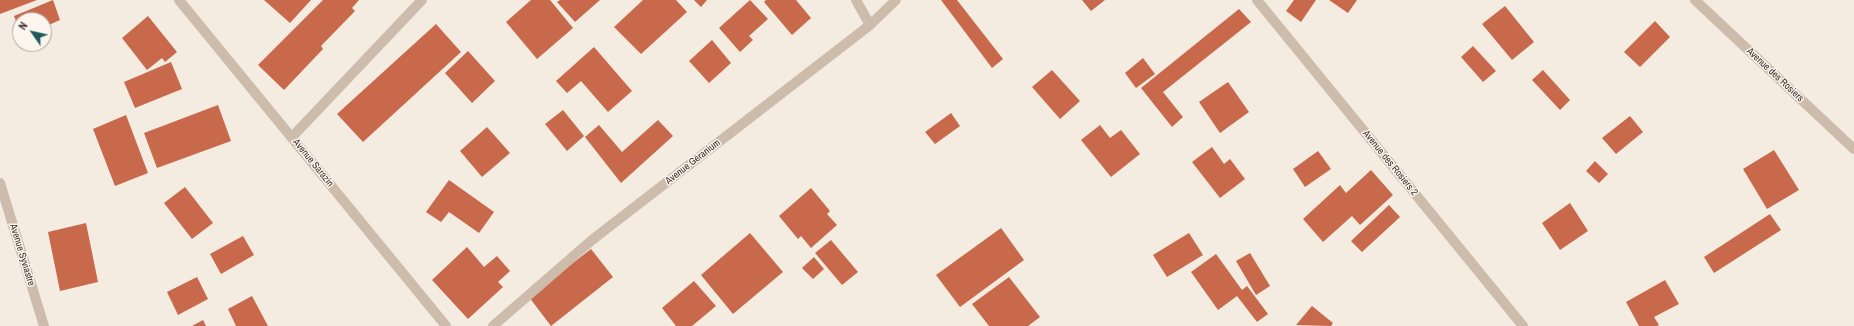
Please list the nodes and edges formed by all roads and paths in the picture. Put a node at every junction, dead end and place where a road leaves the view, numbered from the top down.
1 (179, 0) edge
2 (422, 0) edge
3 (856, 0) edge
4 (896, 0) edge
5 (1257, 0) edge
6 (1695, 0) edge
7 (870, 25) junction
8 (292, 137) junction
9 (1854, 149) edge
10 (0, 183) edge
11 (44, 326) edge
12 (446, 326) edge
13 (493, 326) edge
14 (1523, 326) edge

1 - 8 street, Avenue Sarazin
2 - 8 street
3 - 7 street
4 - 7 street, Avenue Géranium
5 - 14 street, Avenue des Rosiers 2
6 - 9 street, Avenue des Rosiers
7 - 13 street, Avenue Géranium
8 - 12 street, Avenue Sarazin
10 - 11 street, Avenue Syviastre

